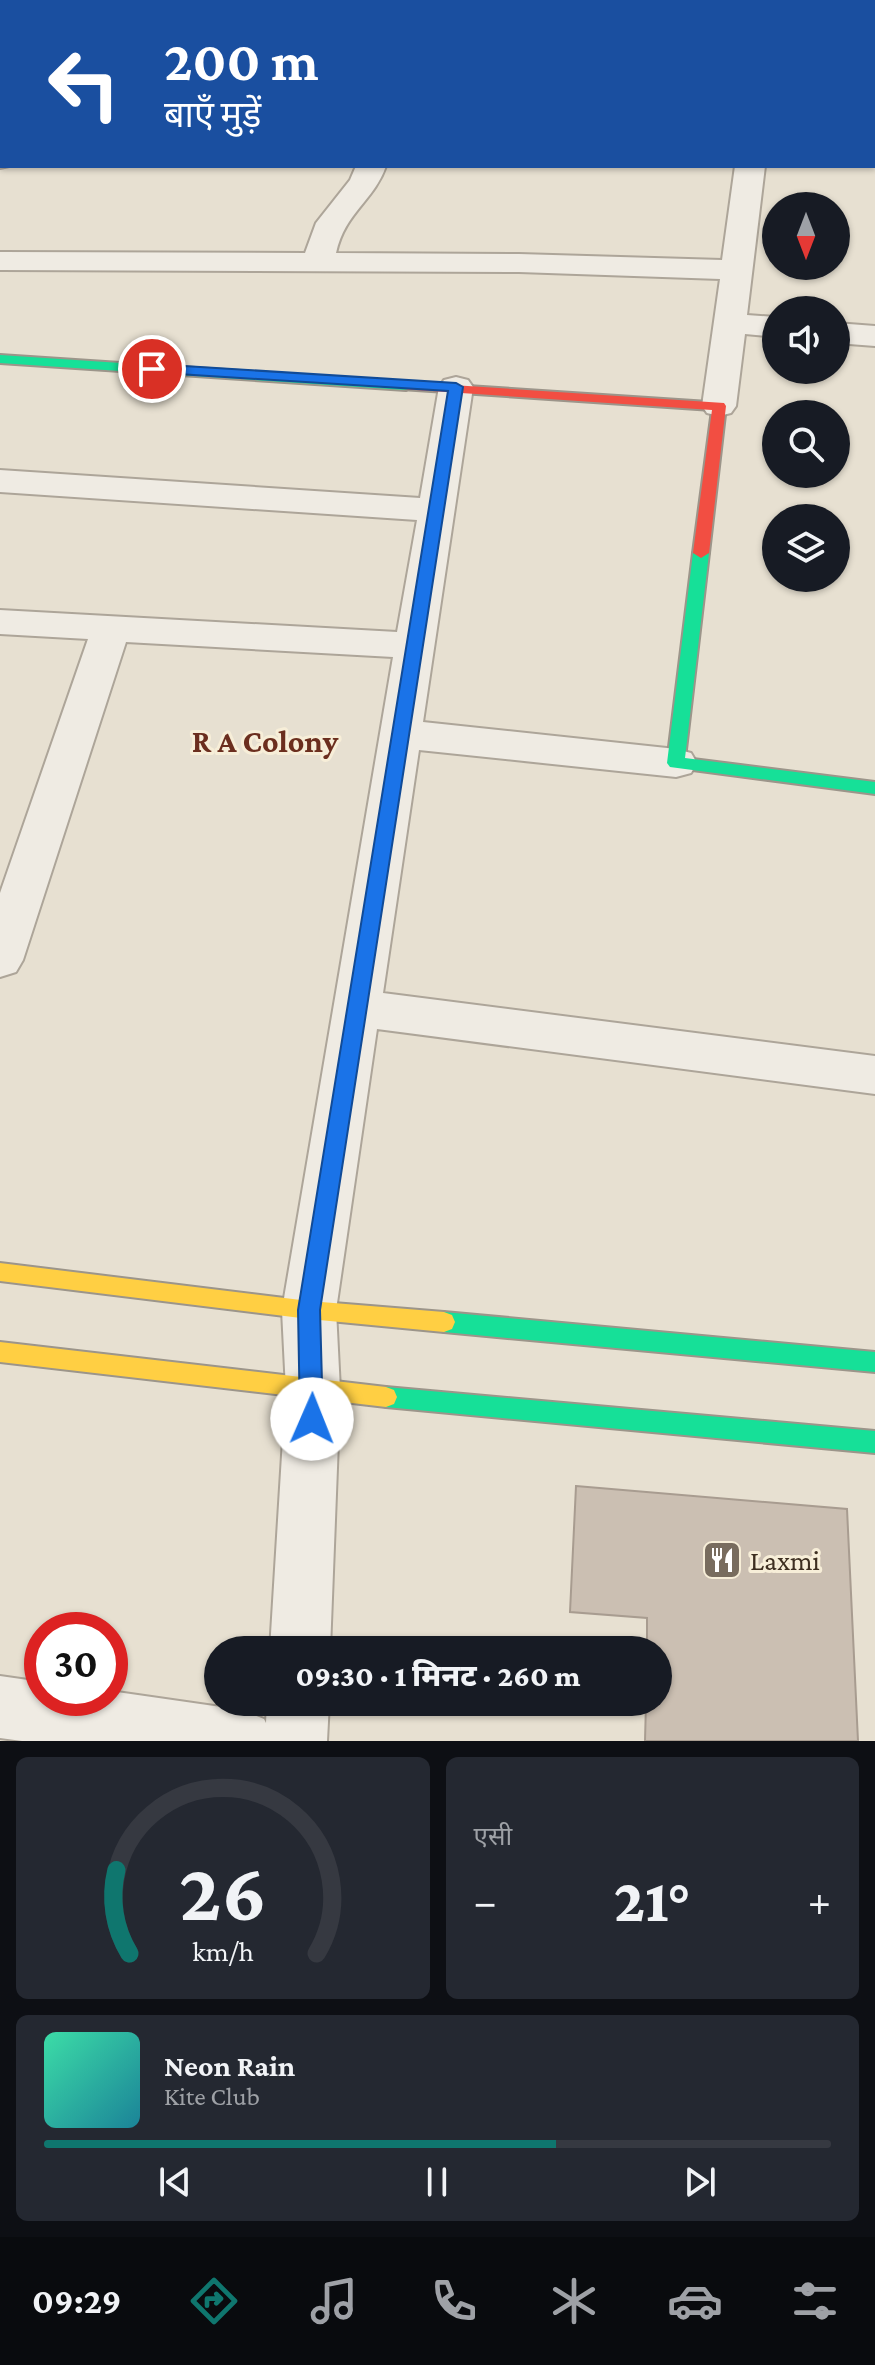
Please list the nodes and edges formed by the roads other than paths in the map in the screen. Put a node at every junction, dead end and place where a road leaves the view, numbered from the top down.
1 (0, 0) edge
2 (12, 0) edge
3 (371, 168) edge
4 (750, 168) edge
5 (0, 261) edge
6 (319, 261) junction
7 (736, 270) junction
8 (730, 323) junction
9 (762, 326) edge
10 (850, 334) edge
11 (875, 336) edge
12 (0, 359) edge
13 (456, 387) junction
14 (719, 406) junction
15 (0, 481) edge
16 (436, 510) junction
17 (0, 622) edge
18 (111, 628) junction
19 (415, 646) junction
20 (401, 734) junction
21 (676, 763) junction
22 (875, 788) edge
23 (0, 960) edge
24 (357, 1008) junction
25 (875, 1075) edge
26 (0, 1272) edge
27 (309, 1310) junction
28 (0, 1352) edge
29 (875, 1362) edge
30 (313, 1390) junction
31 (875, 1442) edge
32 (301, 1636) edge
33 (0, 1707) edge
34 (297, 1716) edge
35 (242, 1741) edge
36 (296, 1741) edge

1 - 2 street
3 - 6 street
4 - 7 street
5 - 6 street
6 - 7 street
7 - 8 street
8 - 9 street
8 - 14 street
10 - 11 street
12 - 13 street
13 - 14 street
13 - 16 street
14 - 21 street
15 - 16 street
16 - 19 street
17 - 18 street
18 - 19 street
18 - 23 street
19 - 20 street
20 - 21 street
20 - 24 street
21 - 22 street
24 - 25 street
24 - 27 street
26 - 27 street
27 - 29 street
27 - 30 street
28 - 30 street
30 - 31 street
30 - 32 street
33 - 35 street
34 - 36 street

